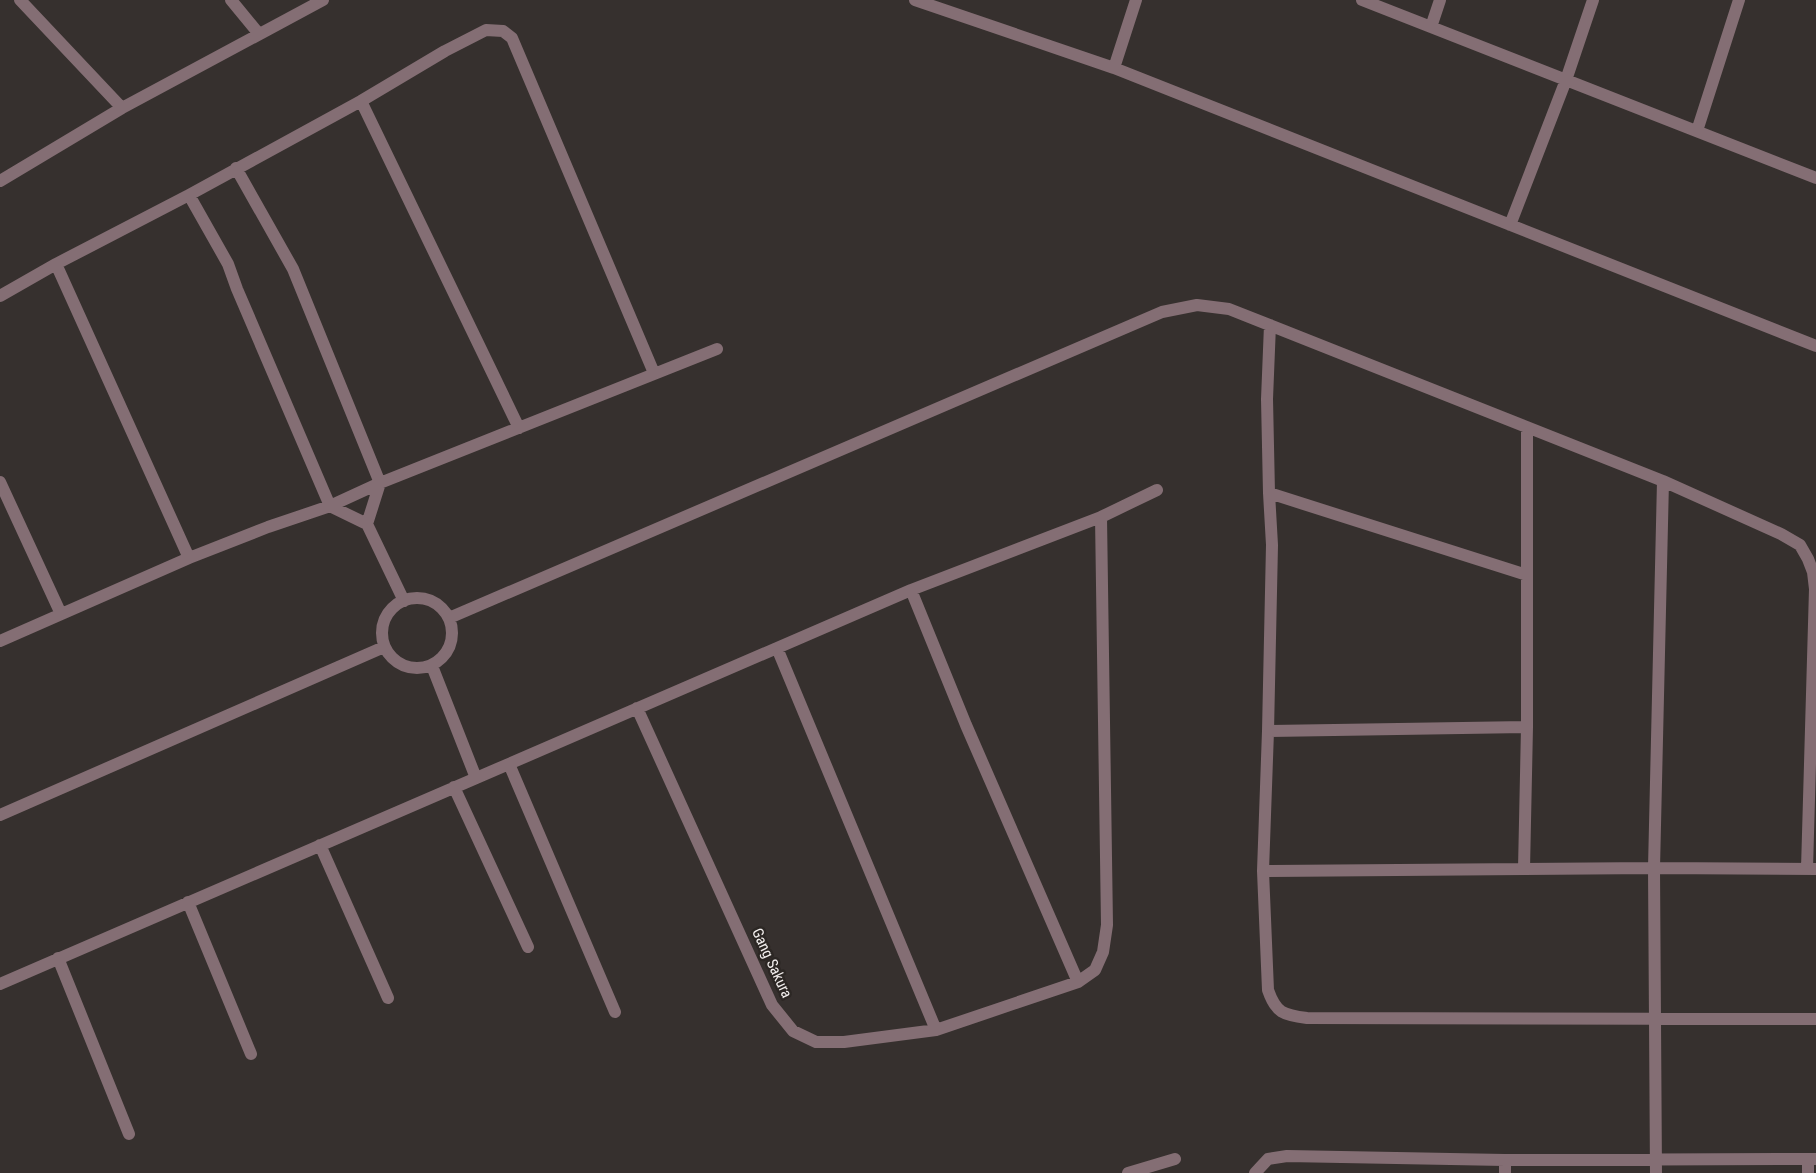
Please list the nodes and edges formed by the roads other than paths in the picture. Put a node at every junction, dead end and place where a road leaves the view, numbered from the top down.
1 (20, 0) edge
2 (231, 0) edge
3 (323, 0) edge
4 (915, 0) edge
5 (1136, 0) edge
6 (1362, 0) edge
7 (1440, 0) edge
8 (1593, 0) edge
9 (1739, 0) edge
10 (1431, 27) junction
11 (259, 34) junction
12 (1114, 68) junction
13 (1566, 80) junction
14 (361, 101) junction
15 (122, 108) junction
16 (1697, 131) junction
17 (236, 168) junction
18 (1816, 178) edge
19 (0, 181) edge
20 (189, 195) junction
21 (1510, 225) junction
22 (56, 264) junction
23 (0, 296) edge
24 (1270, 325) junction
25 (1816, 346) edge
26 (717, 349) dead end
27 (654, 373) junction
28 (1527, 427) junction
29 (519, 428) junction
30 (1663, 481) junction
31 (0, 482) edge
32 (380, 483) junction
33 (1157, 490) dead end
34 (1269, 493) junction
35 (330, 506) junction
36 (1101, 517) junction
37 (367, 524) junction
38 (189, 558) junction
39 (1812, 560) edge
40 (1527, 575) junction
41 (911, 590) junction
42 (404, 601) junction
43 (61, 614) junction
44 (450, 618) junction
45 (0, 641) edge
46 (384, 648) junction
47 (778, 648) junction
48 (432, 666) junction
49 (637, 708) junction
50 (1813, 726) edge
51 (1527, 727) junction
52 (1268, 731) junction
53 (509, 764) junction
54 (476, 778) junction
55 (454, 787) junction
56 (0, 815) edge
57 (320, 845) junction
58 (1654, 868) junction
59 (1524, 869) junction
60 (1811, 869) edge
61 (1263, 871) junction
62 (188, 902) junction
63 (528, 947) dead end
64 (58, 958) junction
65 (1078, 982) junction
66 (0, 984) edge
67 (388, 998) dead end
68 (615, 1012) dead end
69 (1655, 1018) junction
70 (1816, 1019) edge
71 (936, 1030) junction
72 (251, 1054) dead end
73 (129, 1134) dead end
74 (1175, 1159) dead end
75 (1812, 1159) edge
76 (1656, 1160) junction
77 (1505, 1167) edge
78 (1128, 1173) edge
79 (1255, 1173) edge
80 (1656, 1173) edge
81 (1808, 1173) edge

1 - 15 street
2 - 11 street
3 - 11 street
4 - 12 street
5 - 12 street
6 - 10 street
7 - 10 street
8 - 13 street
9 - 16 street
10 - 13 street
11 - 15 street
12 - 21 street
13 - 16 street
13 - 21 street
14 - 17 street
14 - 27 street
14 - 29 street
15 - 19 street
16 - 18 street
17 - 20 street
17 - 32 street
20 - 22 street
20 - 35 street
21 - 25 street
22 - 23 street
22 - 38 street
24 - 28 street
24 - 34 street
24 - 44 street
26 - 27 street
27 - 29 street
28 - 30 street
28 - 40 street
29 - 32 street
30 - 39 street
30 - 58 street
31 - 43 street
32 - 35 street
32 - 37 street
33 - 36 street
34 - 40 street
34 - 52 street
35 - 37 street
35 - 38 street
36 - 41 street
36 - 65 street, Gang Sakura
37 - 42 street
38 - 43 street
39 - 50 street
40 - 51 street
41 - 47 street
41 - 65 street
42 - 44 street
42 - 46 street
43 - 45 street
44 - 48 street
46 - 48 street
46 - 56 street
47 - 49 street
47 - 71 street
48 - 54 street
49 - 53 street
49 - 71 street, Gang Sakura
50 - 60 street
51 - 52 street
51 - 59 street
52 - 61 street
53 - 54 street
53 - 68 street
54 - 55 street
55 - 57 street
55 - 63 street
57 - 62 street
57 - 67 street
58 - 59 street
58 - 60 street
58 - 69 street
59 - 61 street
61 - 69 street
62 - 64 street
62 - 72 street
64 - 66 street
64 - 73 street
65 - 71 street, Gang Sakura
69 - 70 street
69 - 76 street
74 - 78 street
75 - 76 street
75 - 81 street
76 - 77 street
76 - 80 street
77 - 79 street

